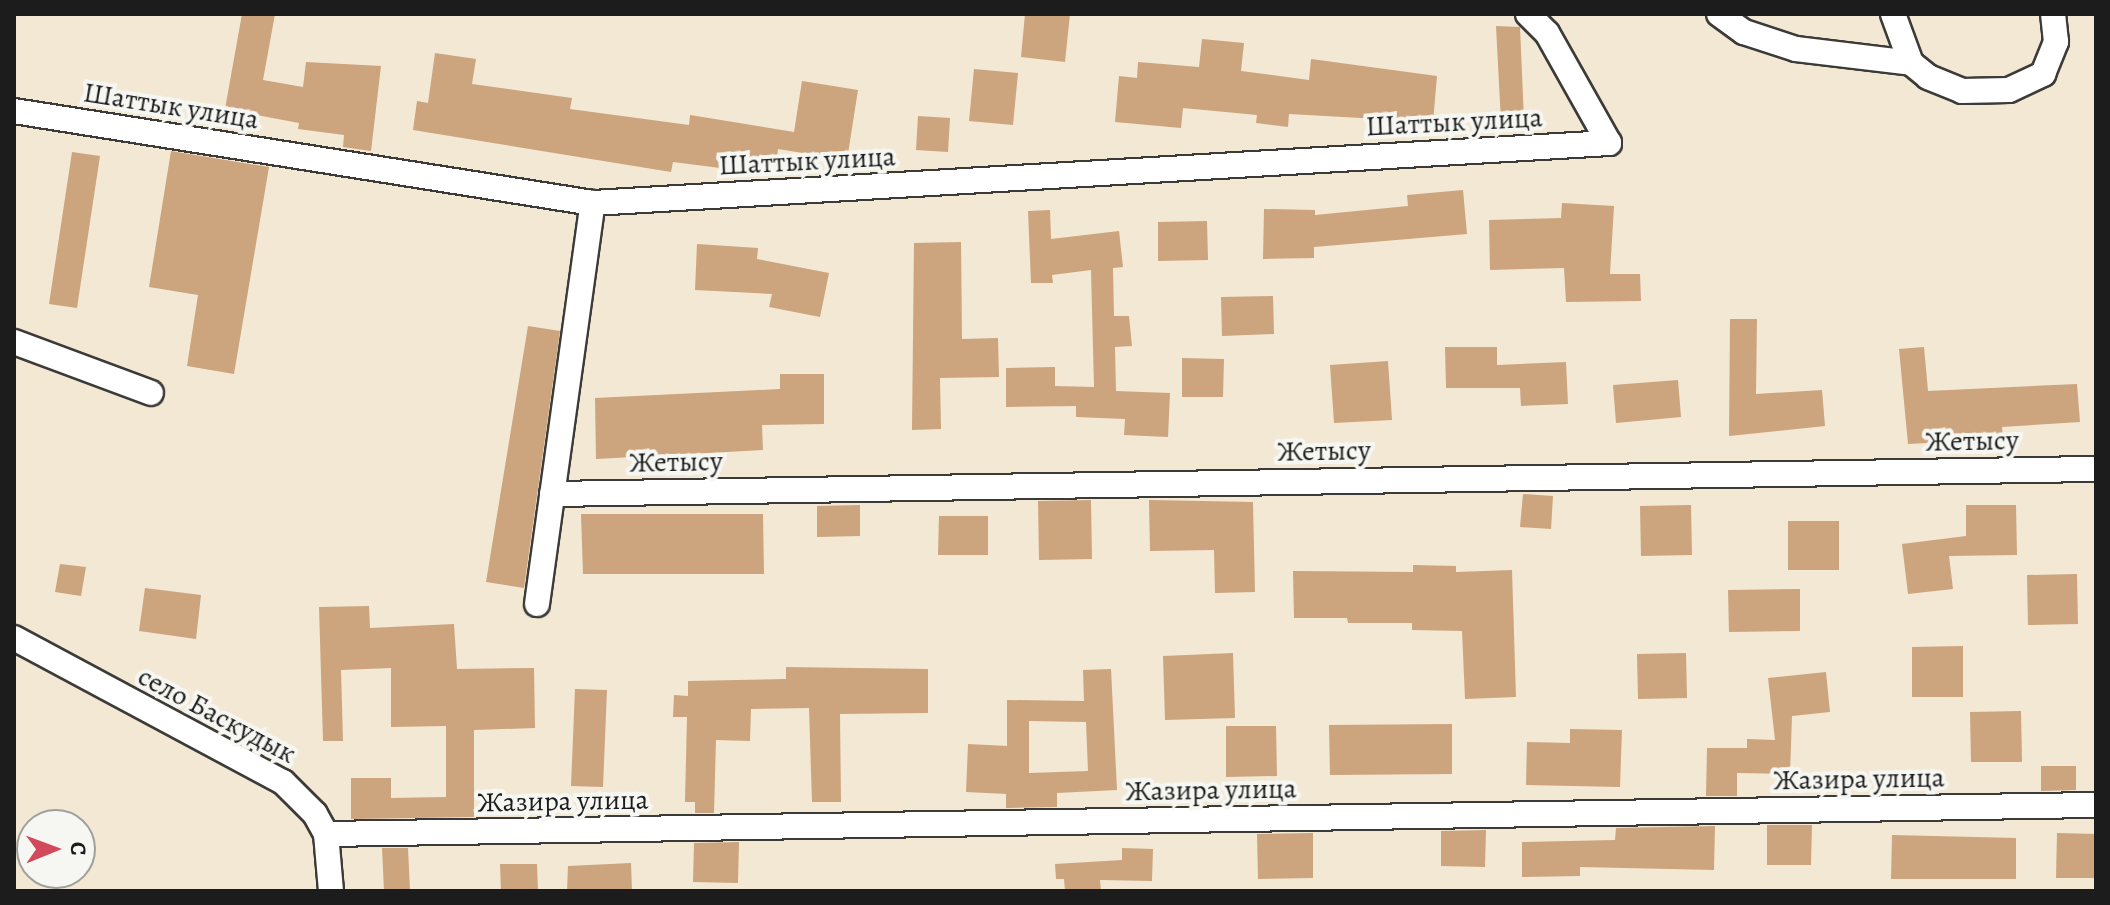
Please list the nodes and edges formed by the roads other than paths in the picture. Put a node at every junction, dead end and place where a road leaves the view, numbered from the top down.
1 (1528, 14) edge
2 (1719, 14) edge
3 (1893, 14) edge
4 (2053, 14) edge
5 (1911, 63) junction
6 (14, 111) edge
7 (593, 203) junction
8 (14, 342) edge
9 (151, 393) dead end
10 (2096, 469) edge
11 (552, 494) junction
12 (537, 604) dead end
13 (14, 638) edge
14 (2096, 805) edge
15 (326, 834) junction
16 (331, 891) edge

1 - 7 street, Шаттык улица
2 - 5 street
3 - 5 street
4 - 5 street
6 - 7 street, Шаттык улица
7 - 11 street
8 - 9 street
10 - 11 street, Жетысу
11 - 12 street
13 - 15 street, село Баскудык
14 - 15 street, Жазира улица
15 - 16 street

